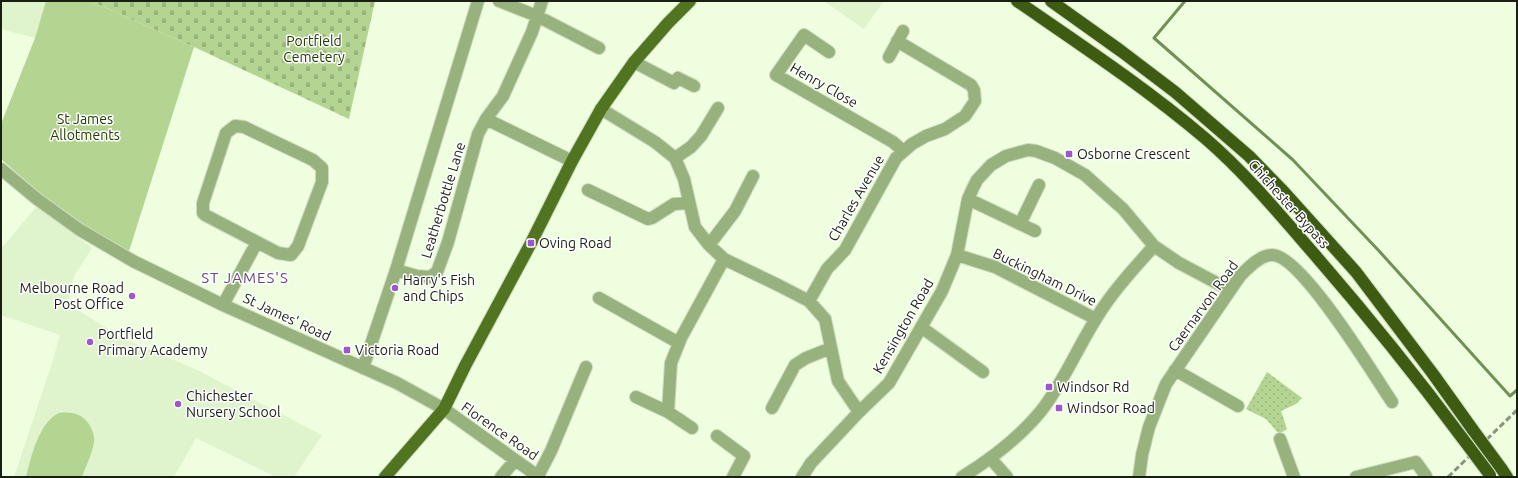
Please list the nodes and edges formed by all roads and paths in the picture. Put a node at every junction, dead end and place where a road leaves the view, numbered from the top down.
1 (478, 1) edge
2 (499, 1) edge
3 (542, 1) edge
4 (690, 1) edge
5 (1017, 1) edge
6 (1051, 1) edge
7 (537, 16) junction
8 (599, 48) dead end
9 (829, 52) dead end
10 (889, 57) dead end
11 (634, 62) junction
12 (694, 86) dead end
13 (718, 108) dead end
14 (601, 109) junction
15 (486, 119) junction
16 (903, 151) junction
17 (675, 158) junction
18 (572, 161) junction
19 (1, 169) edge
20 (753, 176) dead end
21 (1039, 185) dead end
22 (588, 190) dead end
23 (968, 199) junction
24 (689, 203) junction
25 (1020, 224) junction
26 (1034, 231) dead end
27 (257, 242) junction
28 (709, 245) junction
29 (1154, 246) junction
30 (956, 256) junction
31 (724, 259) junction
32 (396, 270) junction
33 (1230, 290) junction
34 (599, 298) dead end
35 (809, 301) junction
36 (224, 305) junction
37 (1096, 319) junction
38 (920, 327) junction
39 (680, 341) junction
40 (830, 348) junction
41 (586, 367) dead end
42 (364, 368) junction
43 (1175, 370) junction
44 (983, 372) dead end
45 (636, 397) dead end
46 (1392, 402) dead end
47 (1238, 406) dead end
48 (772, 408) dead end
49 (444, 409) junction
50 (668, 412) junction
51 (859, 412) junction
52 (692, 428) dead end
53 (717, 436) dead end
54 (1280, 439) dead end
55 (991, 459) junction
56 (515, 460) junction
57 (1504, 473) edge
58 (539, 476) edge
59 (1426, 476) edge
60 (1490, 476) edge
61 (385, 477) edge
62 (501, 477) edge
63 (732, 477) edge
64 (802, 477) edge
65 (962, 477) edge
66 (1007, 477) edge
67 (1139, 477) edge
68 (1294, 477) edge
69 (1356, 477) edge

1 - 32 street
2 - 7 street
3 - 7 street, Leatherbottle Lane
4 - 11 main road
5 - 60 highway, Chichester Bypass, bridge
6 - 57 highway, Chichester Bypass, bridge
7 - 8 street
7 - 15 street, Leatherbottle Lane
9 - 16 street, Henry Close
10 - 16 street, Charles Avenue
11 - 12 street
11 - 14 main road
13 - 17 street
14 - 17 street
14 - 18 main road
15 - 18 street
15 - 32 street, Leatherbottle Lane
16 - 35 street, Charles Avenue
17 - 24 street
18 - 49 main road
19 - 36 street, St James' Road
20 - 28 street
21 - 25 street
22 - 24 street
23 - 25 street
23 - 29 street
23 - 30 street
24 - 28 street
25 - 26 street
27 - 27 street
27 - 36 street
28 - 31 street
29 - 33 street
29 - 37 street
30 - 37 street, Buckingham Drive
30 - 38 street, Kensington Road
31 - 35 street
31 - 39 street
32 - 42 street
33 - 43 street, Caernarvon Road
33 - 46 street, Caernarvon Road
34 - 39 street
35 - 40 street
36 - 42 street, St James' Road
37 - 55 street
38 - 44 street
38 - 51 street, Kensington Road
39 - 50 street
40 - 48 street
40 - 51 street
41 - 58 street
42 - 49 street, St James' Road
43 - 47 street
43 - 67 street, Caernarvon Road
45 - 50 street
49 - 56 street, Florence Road
49 - 61 main road
50 - 52 street
51 - 64 street, Kensington Road
53 - 63 street
54 - 68 street
55 - 65 street
55 - 66 street
56 - 58 street, Florence Road
56 - 62 street
59 - 69 street

